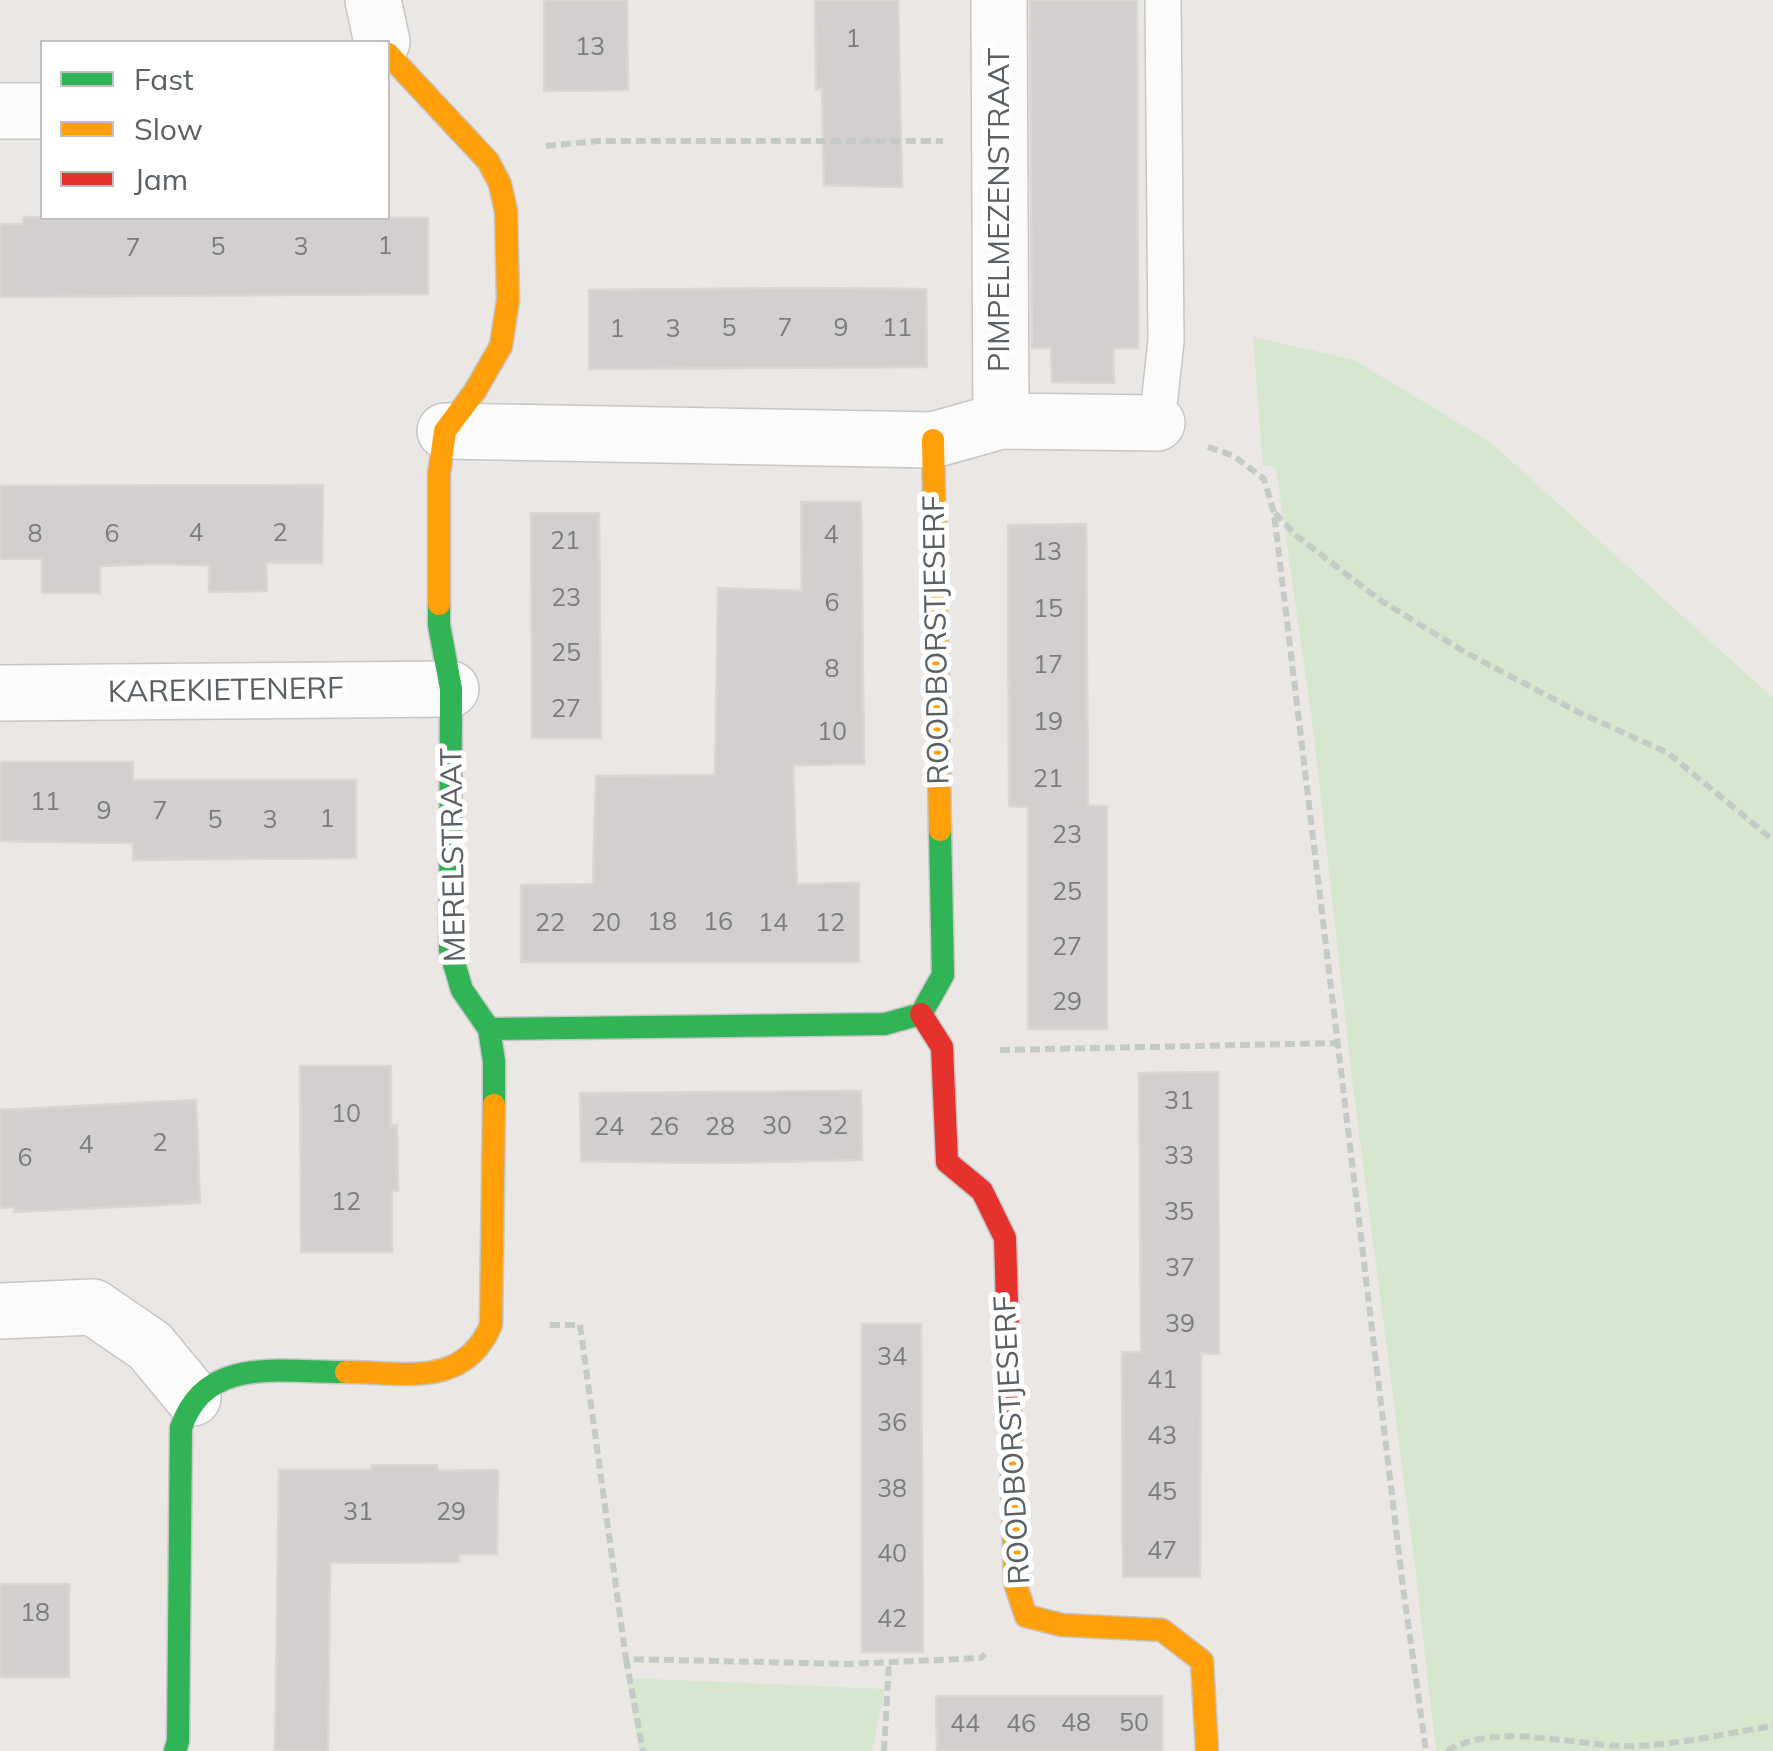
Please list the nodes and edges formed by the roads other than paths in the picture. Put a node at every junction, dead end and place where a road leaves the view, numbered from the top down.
1 (374, 0) edge
2 (999, 0) edge
3 (1164, 0) edge
4 (384, 40) edge
5 (390, 60) edge
6 (0, 111) edge
7 (40, 111) edge
8 (1001, 420) junction
9 (1157, 423) joint
10 (445, 430) junction
11 (933, 440) junction
12 (451, 689) junction
13 (0, 693) edge
14 (920, 1014) junction
15 (489, 1029) junction
16 (0, 1311) edge
17 (193, 1398) junction
18 (175, 1751) edge
19 (1207, 1751) edge

1 - 4 street, MERELSTRAAT
2 - 8 street, PIMPELMEZENSTRAAT
3 - 9 lane
5 - 10 street, MERELSTRAAT
6 - 7 street
8 - 9 street
8 - 11 street
10 - 11 street
10 - 12 street, MERELSTRAAT
11 - 14 street, ROODBORSTJESERF
12 - 13 street, KAREKIETENERF
12 - 15 street, MERELSTRAAT
14 - 15 street
14 - 19 street, ROODBORSTJESERF
15 - 17 street, MERELSTRAAT
16 - 17 street
17 - 18 street

